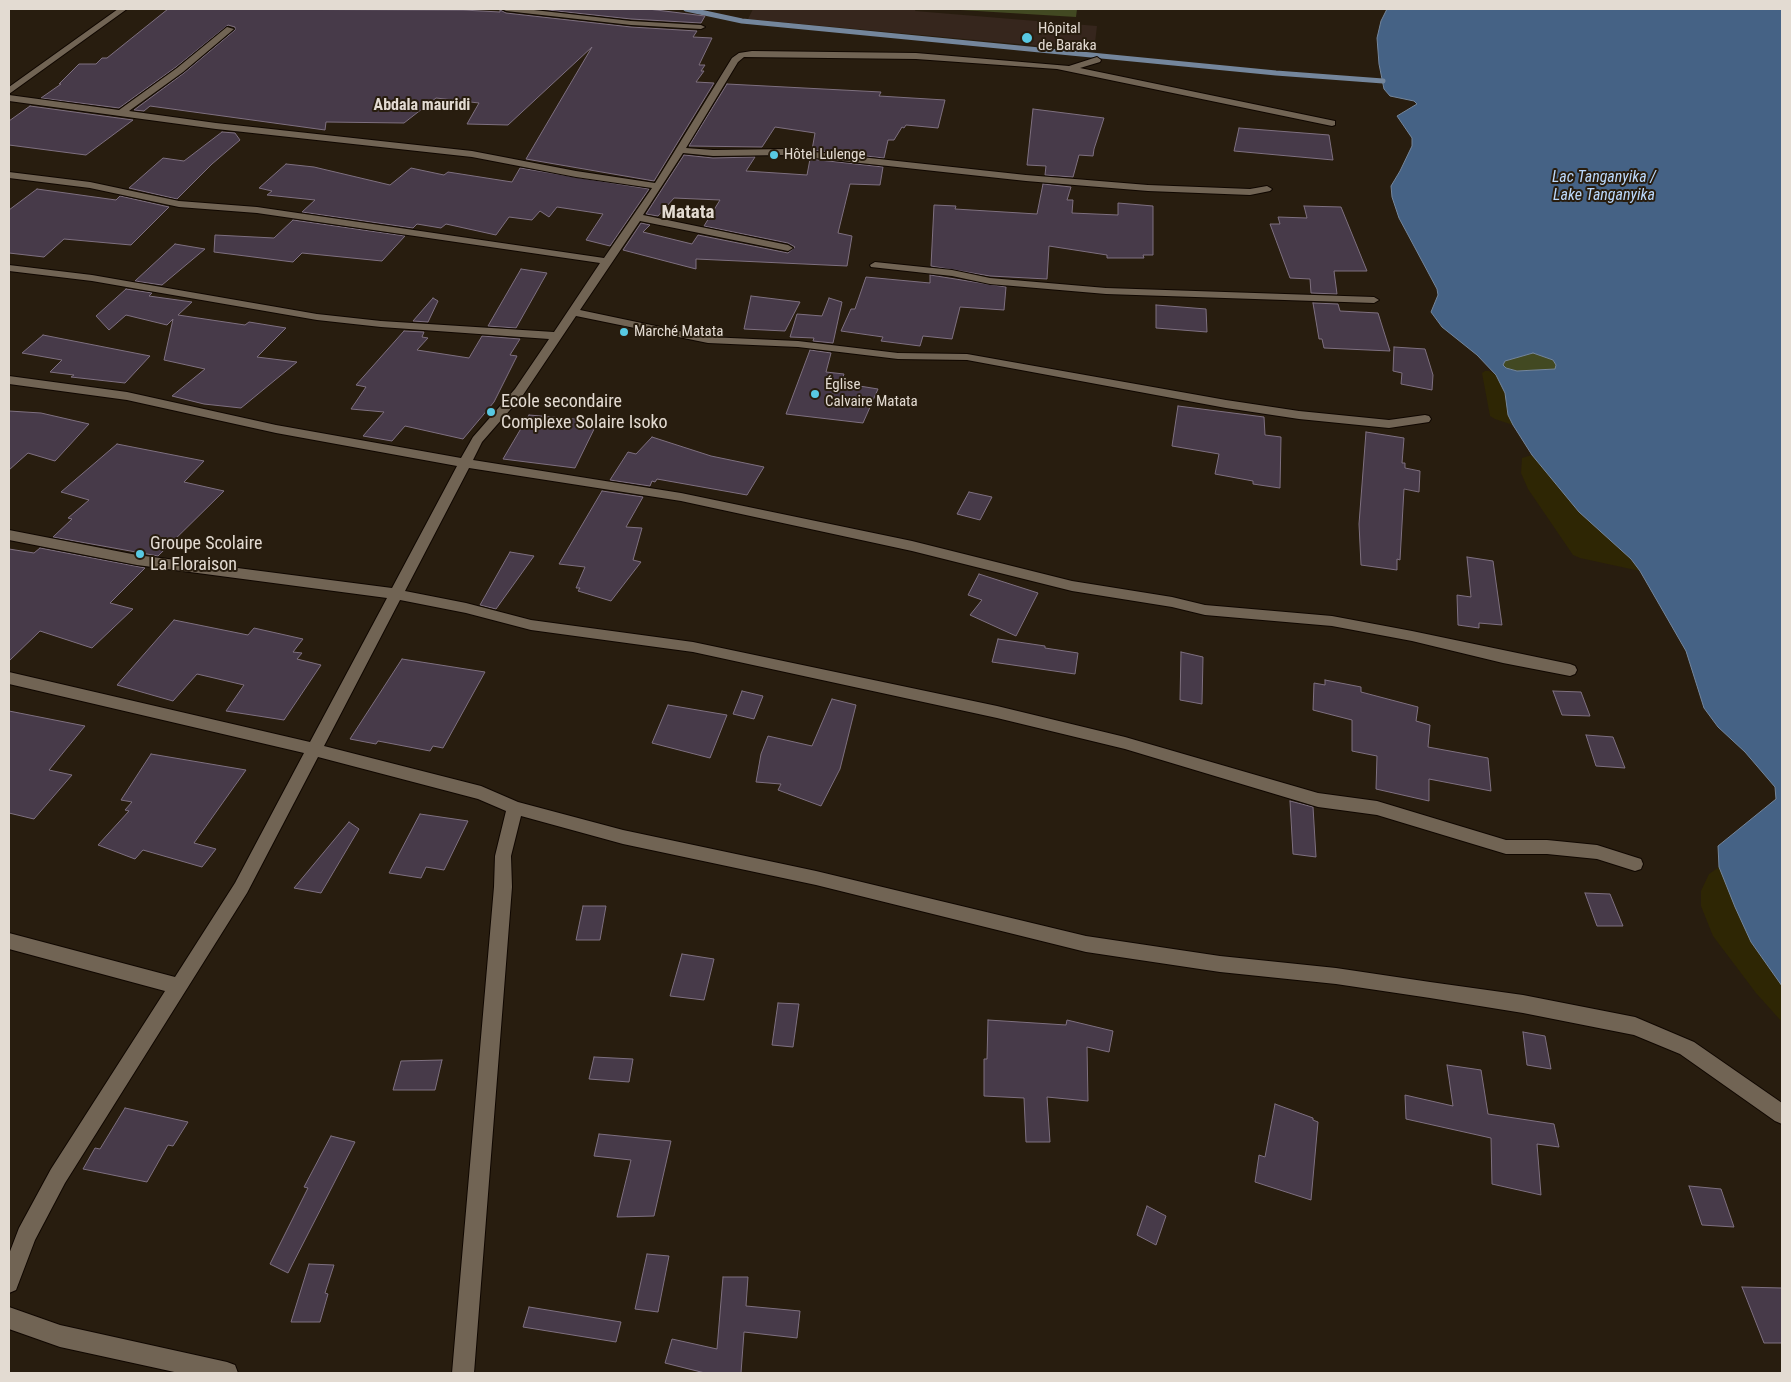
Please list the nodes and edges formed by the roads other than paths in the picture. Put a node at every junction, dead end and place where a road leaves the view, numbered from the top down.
1 (123, 9) edge
2 (506, 9) edge
3 (701, 27) dead end
4 (230, 29) dead end
5 (1097, 60) dead end
6 (1066, 68) junction
7 (9, 91) edge
8 (9, 98) edge
9 (121, 113) junction
10 (1332, 123) dead end
11 (680, 150) junction
12 (9, 176) edge
13 (658, 186) junction
14 (1267, 189) dead end
15 (637, 217) junction
16 (788, 248) dead end
17 (606, 261) junction
18 (875, 265) dead end
19 (9, 268) edge
20 (1374, 300) dead end
21 (573, 312) junction
22 (556, 336) junction
23 (9, 380) edge
24 (1425, 419) dead end
25 (464, 463) junction
26 (9, 535) edge
27 (396, 594) junction
28 (1570, 670) dead end
29 (9, 678) edge
30 (314, 751) junction
31 (515, 808) junction
32 (1635, 864) dead end
33 (9, 941) edge
34 (178, 986) junction
35 (1782, 1114) edge
36 (9, 1283) edge
37 (9, 1318) edge
38 (227, 1373) edge
39 (463, 1373) edge

1 - 7 street
2 - 3 street
4 - 9 street
5 - 6 street
6 - 10 street
6 - 11 street
8 - 9 street
9 - 13 street
11 - 13 street
11 - 14 street
12 - 17 street
13 - 15 street
15 - 16 street
15 - 17 street
17 - 21 street
18 - 20 street
19 - 22 street
21 - 22 street
21 - 24 street
22 - 25 street
23 - 25 street
25 - 27 street
25 - 28 street
26 - 27 street
27 - 30 street
27 - 32 street
29 - 30 street
30 - 31 street
30 - 34 street
31 - 35 street
31 - 39 street
33 - 34 street
34 - 36 street
37 - 38 street

